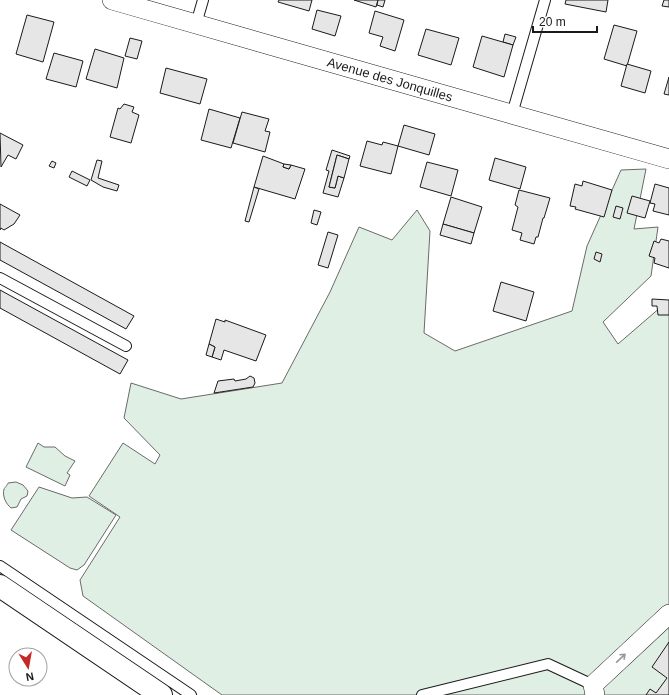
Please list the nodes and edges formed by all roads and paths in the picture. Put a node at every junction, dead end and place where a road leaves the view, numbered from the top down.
1 (112, 0) edge
2 (203, 0) edge
3 (545, 0) edge
4 (196, 24) junction
5 (512, 114) junction
6 (669, 159) edge
7 (0, 278) edge
8 (126, 346) dead end
9 (0, 566) edge
10 (0, 586) edge
11 (669, 614) edge
12 (594, 690) edge
13 (161, 695) edge
14 (191, 695) edge
15 (422, 695) edge

1 - 4 street, Avenue des Jonquilles
2 - 4 lane
3 - 5 lane
4 - 5 street, Avenue des Jonquilles
5 - 6 street, Avenue des Jonquilles
7 - 8 lane
9 - 14 lane
10 - 13 main road
12 -> 11 street
12 - 15 lane

